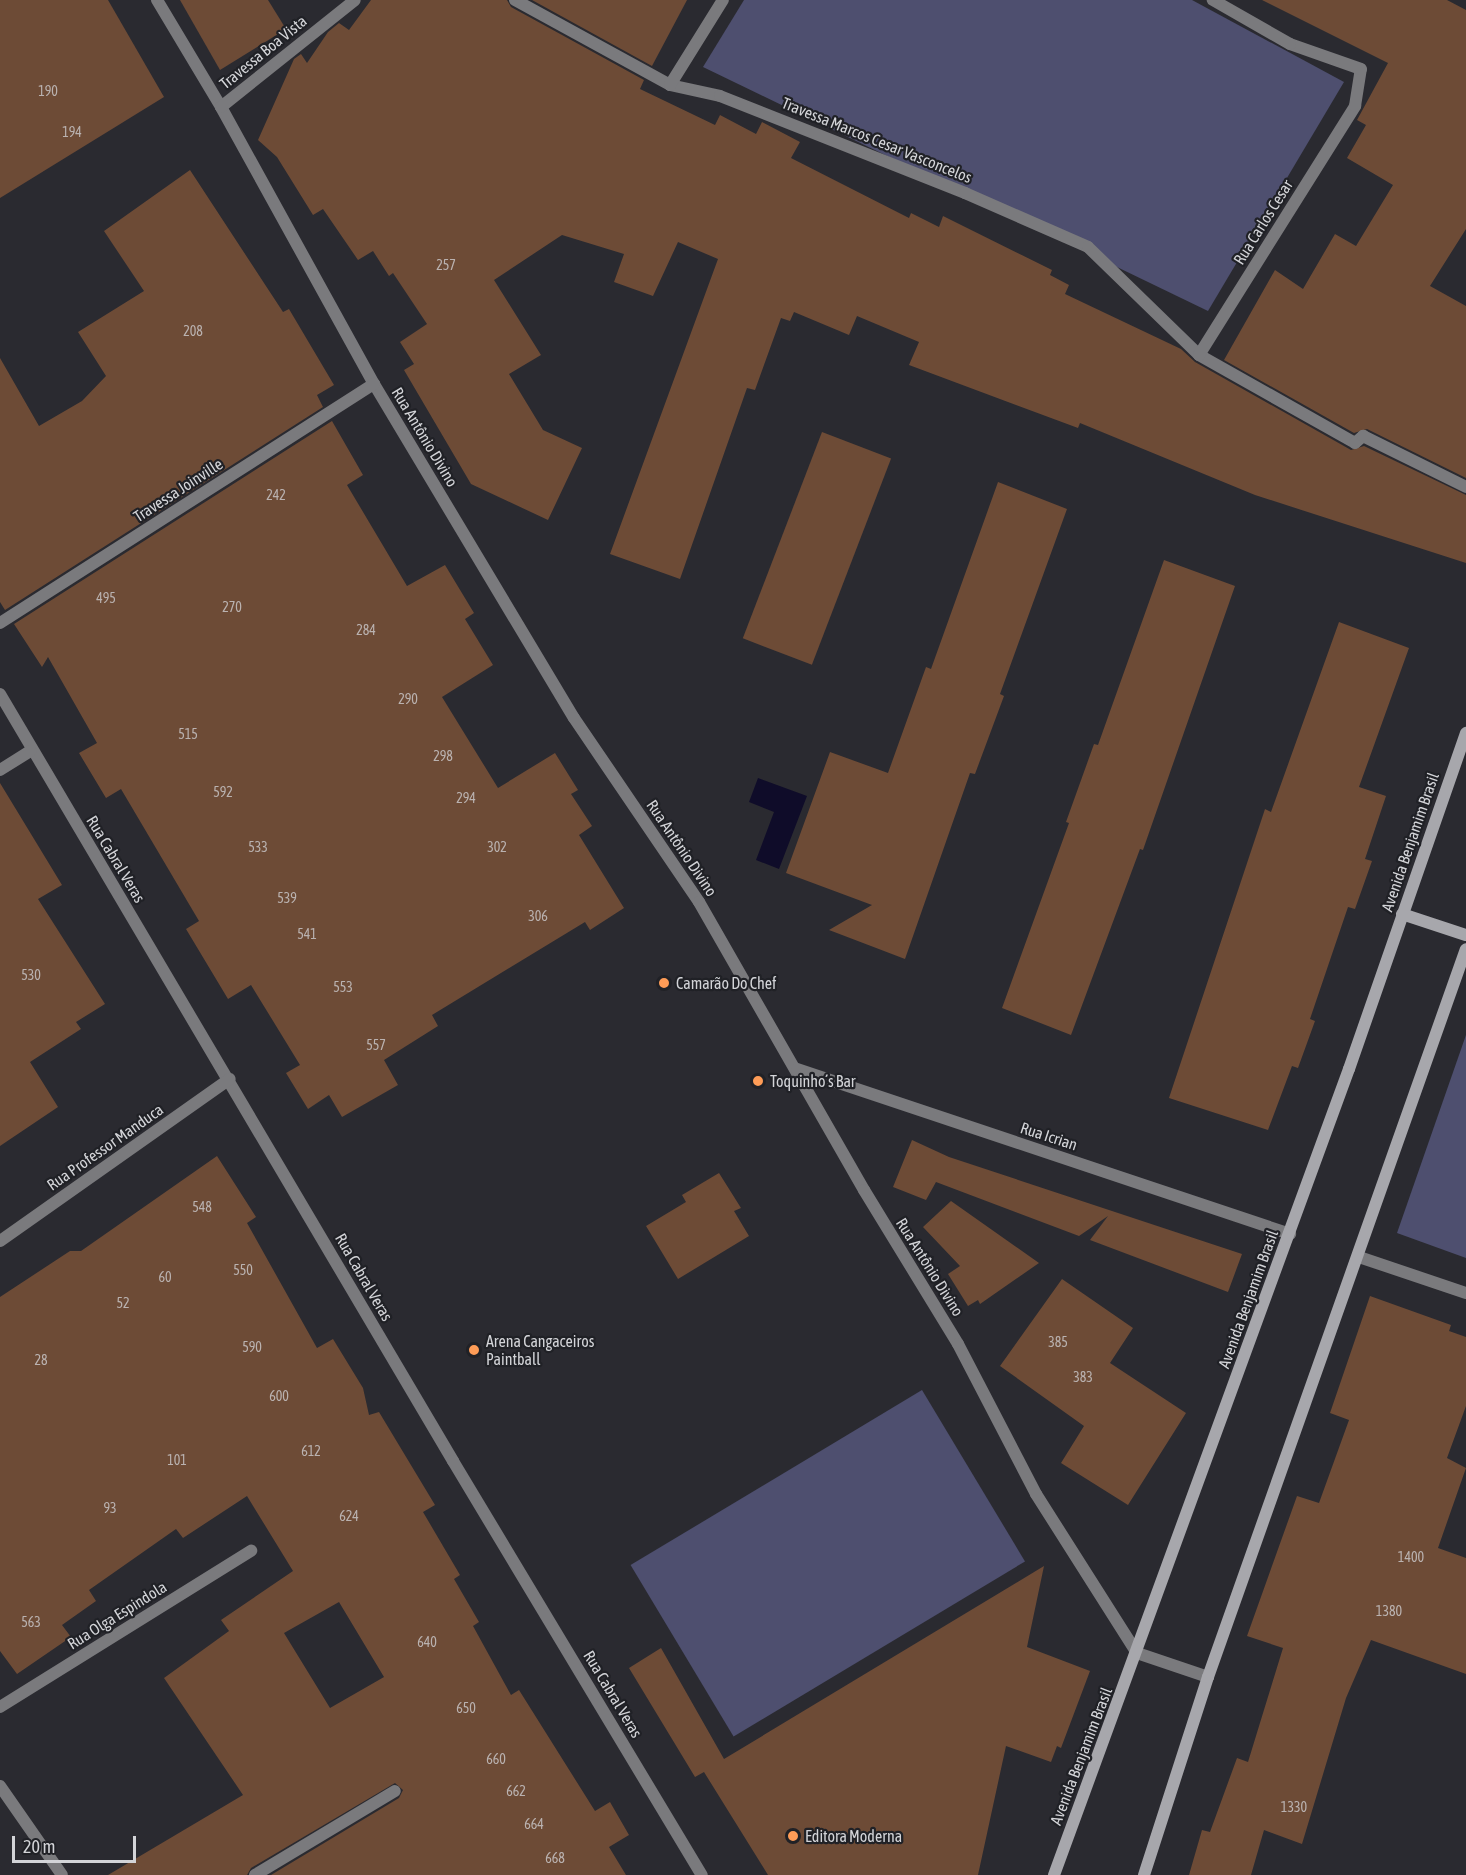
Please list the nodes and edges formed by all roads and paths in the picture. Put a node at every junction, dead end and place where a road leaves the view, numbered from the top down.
1 (157, 0) edge
2 (354, 0) edge
3 (515, 0) edge
4 (723, 0) edge
5 (1213, 0) edge
6 (670, 85) junction
7 (221, 107) junction
8 (1199, 355) junction
9 (374, 384) junction
10 (1466, 487) edge
11 (0, 623) edge
12 (0, 694) edge
13 (1466, 733) edge
14 (32, 751) junction
15 (0, 770) edge
16 (1402, 914) junction
17 (1466, 935) edge
18 (1466, 949) edge
19 (797, 1069) junction
20 (230, 1079) junction
21 (1290, 1233) junction
22 (0, 1241) edge
23 (1359, 1257) junction
24 (1466, 1293) edge
25 (251, 1551) dead end
26 (1137, 1653) junction
27 (1208, 1677) junction
28 (0, 1707) edge
29 (0, 1786) edge
30 (395, 1791) dead end
31 (62, 1875) edge
32 (255, 1875) edge
33 (702, 1875) edge
34 (1054, 1875) edge
35 (1144, 1875) edge

1 - 7 street, Rua Antônio Divino
2 - 7 street, Travessa Boa Vista
3 - 6 street, Travessa Marcos Cesar Vasconcelos
4 - 6 street
5 - 8 street, Rua Carlos Cesar
6 - 8 street, Travessa Marcos Cesar Vasconcelos
7 - 9 street, Rua Antônio Divino
8 - 10 street, Travessa Marcos Cesar Vasconcelos
9 - 11 street, Travessa Joinville
9 - 19 street, Rua Antônio Divino
12 - 14 street, Rua Cabral Veras
13 - 16 main road, Avenida Benjamim Brasil
14 - 15 street
14 - 20 street, Rua Cabral Veras
16 - 17 main road
16 - 21 main road, Avenida Benjamim Brasil
18 - 23 main road
19 - 21 street, Rua Icrian
19 - 26 street, Rua Antônio Divino
20 - 22 street, Rua Professor Manduca
20 - 33 street, Rua Cabral Veras
21 - 26 main road, Avenida Benjamim Brasil
23 - 24 street
23 - 27 main road
25 - 28 street, Rua Olga Espindola
26 - 27 street
26 - 34 main road, Avenida Benjamim Brasil
27 - 35 main road
29 - 31 street
30 - 32 street

